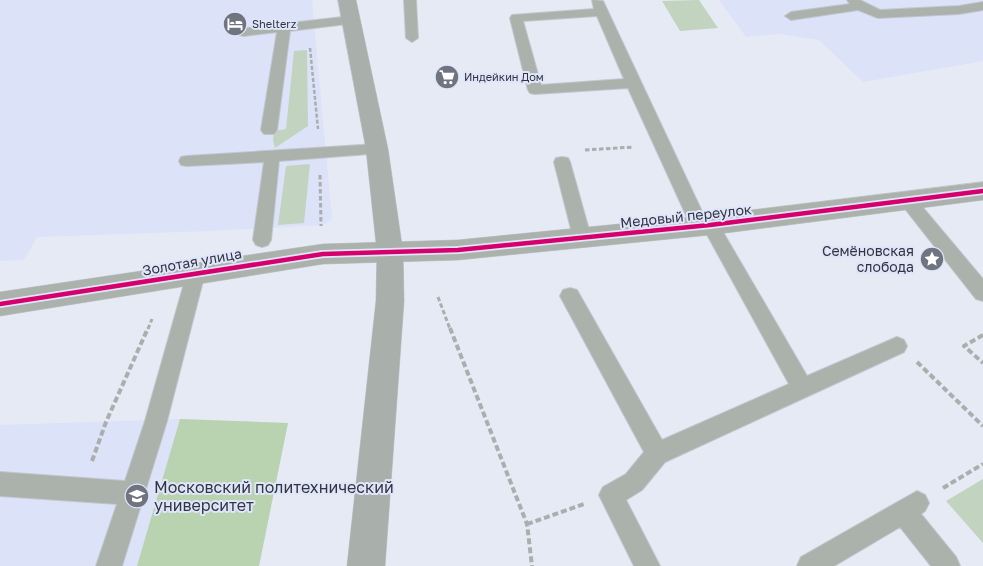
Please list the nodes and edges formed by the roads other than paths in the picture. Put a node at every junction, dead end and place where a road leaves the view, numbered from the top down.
1 (348, 0) edge
2 (410, 0) edge
3 (856, 3) edge
4 (599, 6) edge
5 (983, 6) edge
6 (791, 16) dead end
7 (352, 20) junction
8 (284, 28) junction
9 (244, 32) dead end
10 (412, 38) dead end
11 (633, 83) junction
12 (268, 130) dead end
13 (377, 149) junction
14 (272, 156) junction
15 (187, 161) dead end
16 (562, 162) road end
17 (983, 191) edge
18 (908, 201) junction
19 (705, 226) junction
20 (582, 237) junction
21 (262, 240) dead end
22 (390, 252) junction
23 (196, 273) junction
24 (983, 293) edge
25 (570, 296) dead end
26 (0, 304) edge
27 (897, 346) road end
28 (802, 388) junction
29 (657, 454) junction
30 (0, 484) edge
31 (133, 493) junction
32 (910, 508) joint
33 (109, 566) edge
34 (366, 566) edge
35 (648, 566) edge
36 (810, 566) edge
37 (947, 566) edge

1 - 7 main road
2 - 10 lane
3 - 5 lane
3 - 6 lane
4 - 11 lane
4 - 11 lane
7 - 8 lane
7 - 13 main road
8 - 9 lane
8 - 12 lane
11 - 19 lane
13 - 14 lane
13 - 22 main road
14 - 15 lane
14 - 21 lane
16 - 20 lane
17 - 18 street, Медовый переулок
18 - 19 street, Медовый переулок
18 - 24 lane
19 - 20 street, Медовый переулок
19 - 28 lane
20 - 22 street, Медовый переулок
22 - 23 street, Золотая улица
22 - 34 main road
23 - 26 street, Золотая улица
23 - 31 lane
25 - 29 lane
27 - 28 lane
28 - 29 lane
29 - 35 lane
30 - 31 lane
31 - 33 lane
32 - 36 lane
32 - 37 lane

